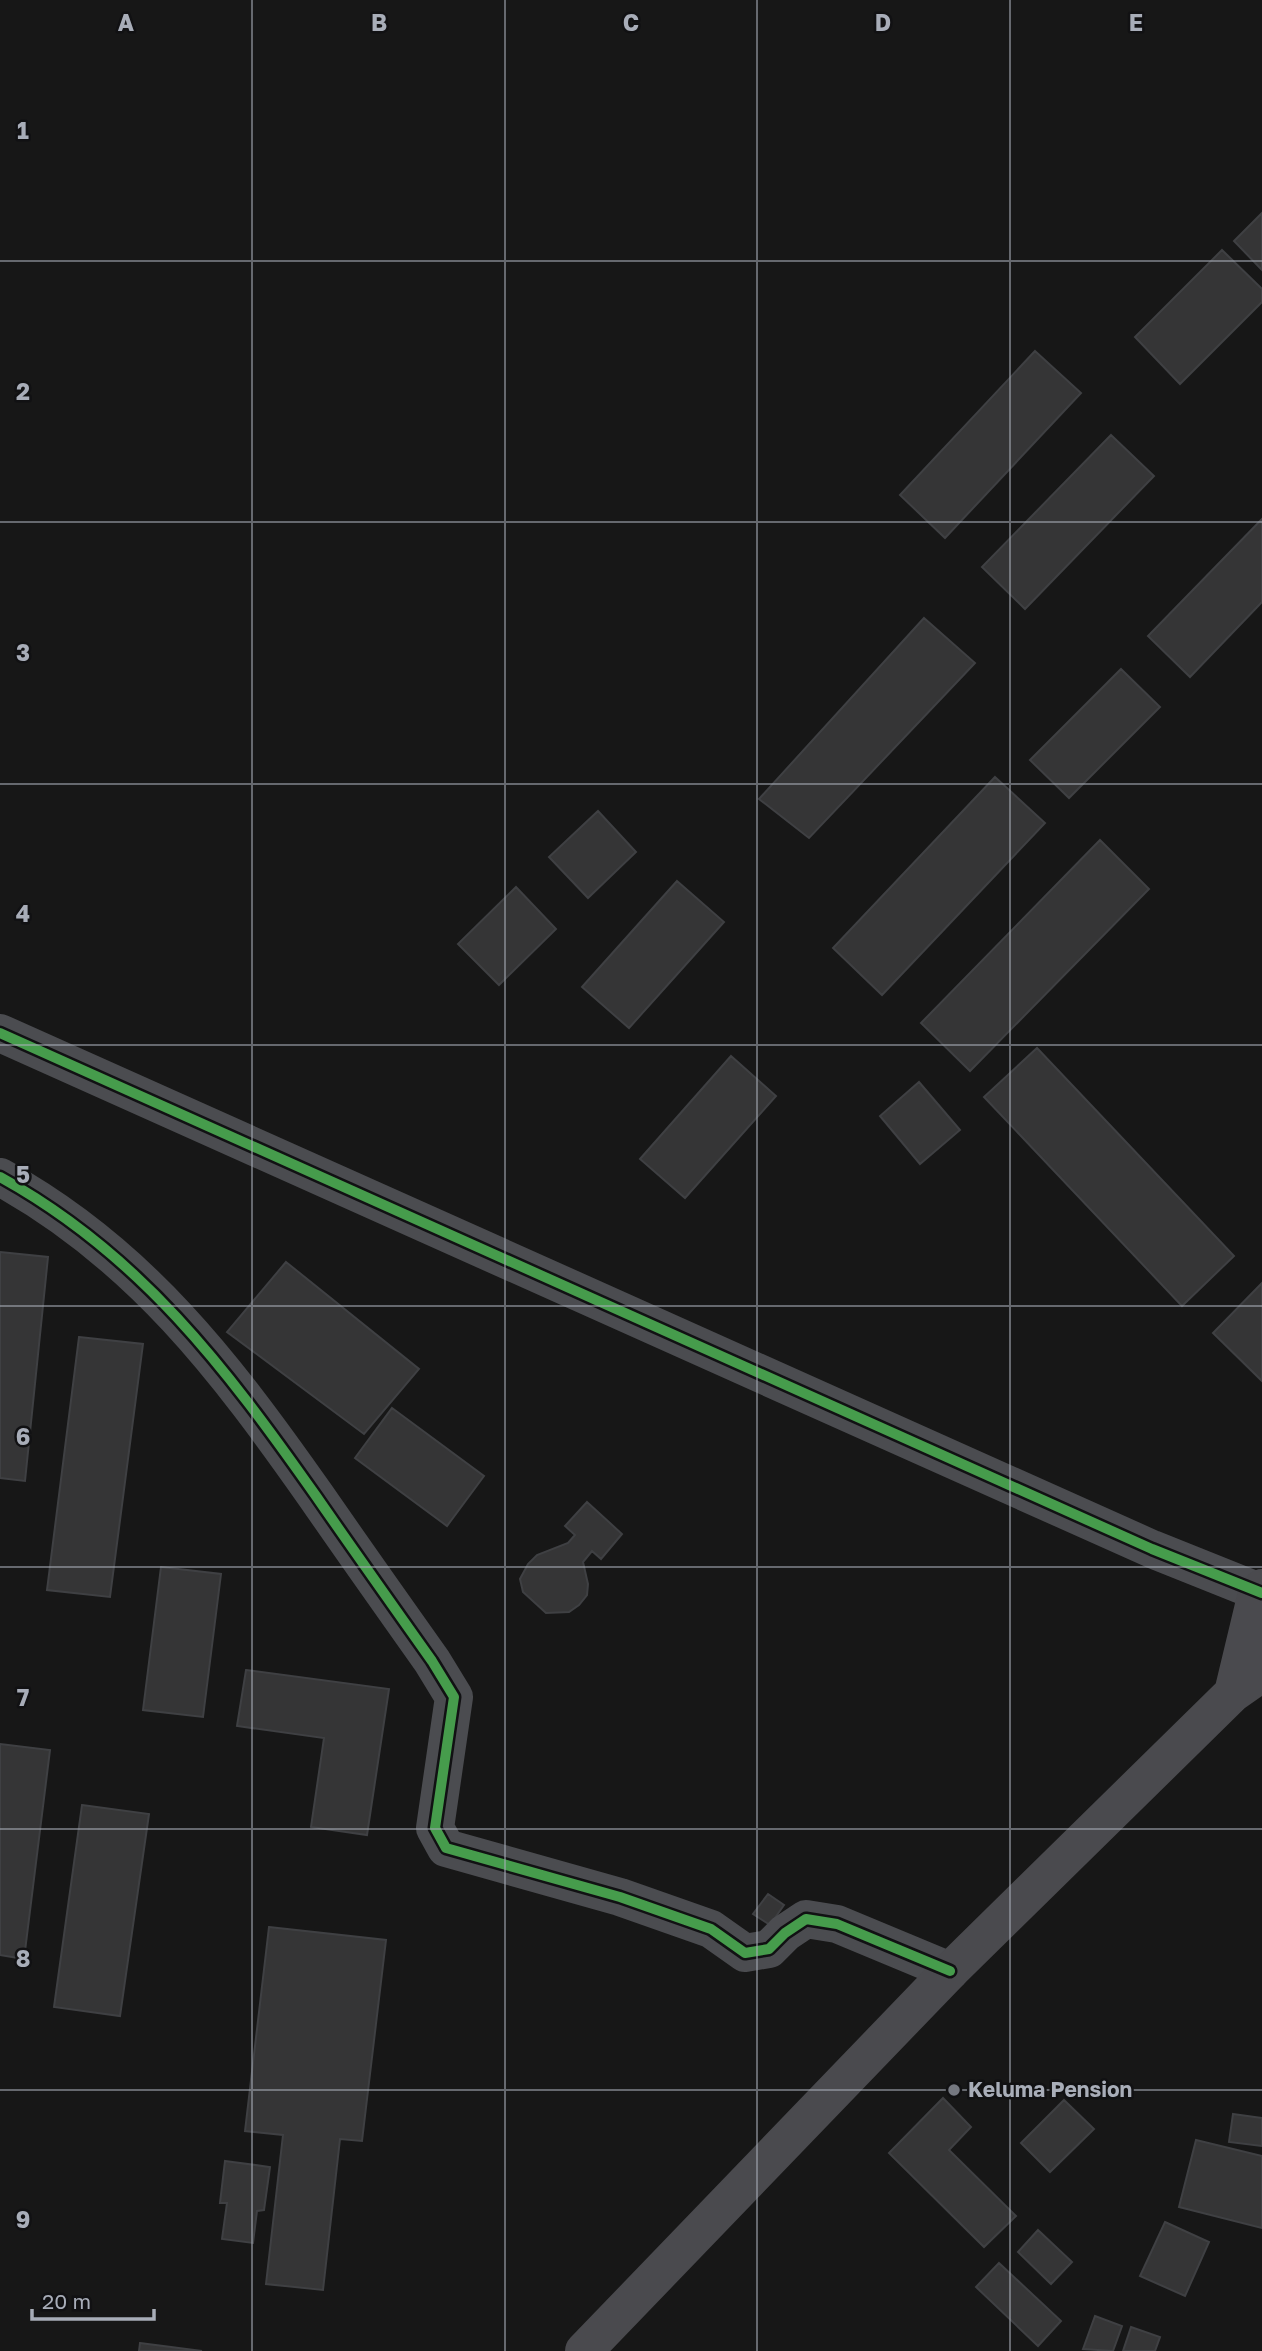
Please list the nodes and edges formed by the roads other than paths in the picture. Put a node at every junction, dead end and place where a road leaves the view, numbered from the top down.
1 (0, 1033) edge
2 (0, 1177) edge
3 (1260, 1591) edge
4 (1247, 1683) edge
5 (950, 1971) junction
6 (584, 2351) edge

1 - 3 street
2 - 5 street
3 - 4 main road
4 - 5 main road
5 - 6 main road

